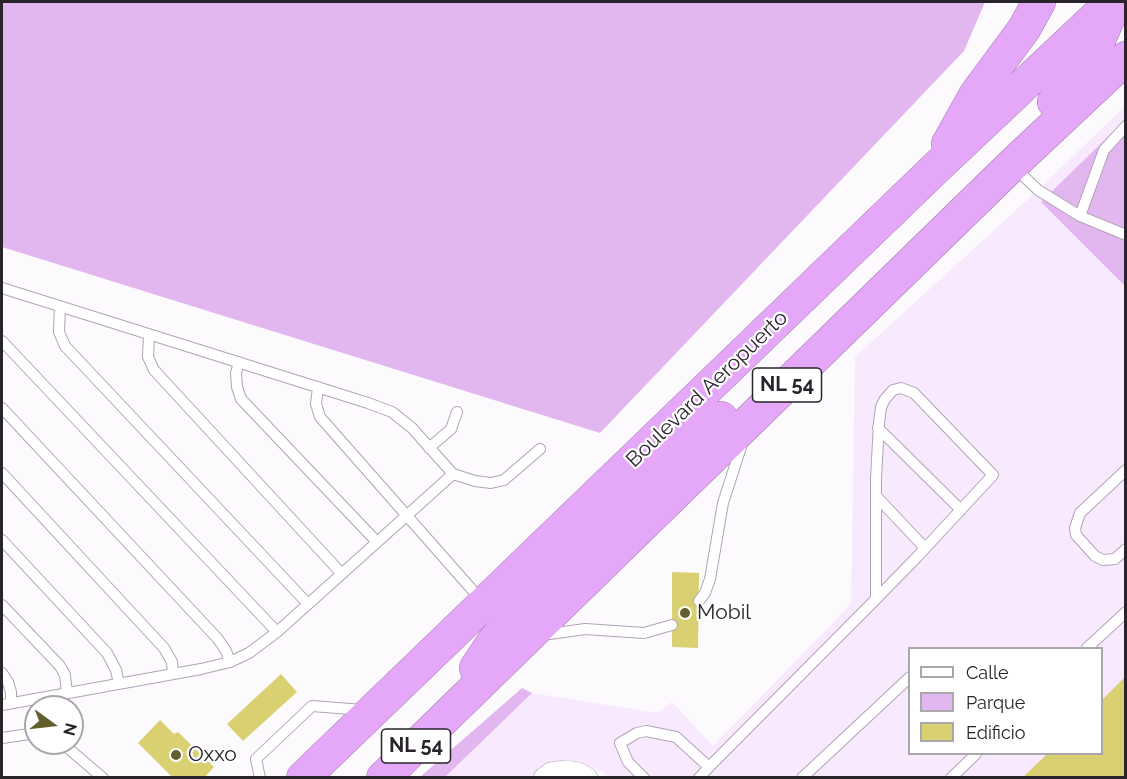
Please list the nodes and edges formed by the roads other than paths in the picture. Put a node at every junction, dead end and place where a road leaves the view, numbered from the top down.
1 (1039, 2) edge
2 (1113, 2) edge
3 (1125, 58) edge
4 (1125, 126) edge
5 (939, 165) junction
6 (1012, 165) junction
7 (1080, 216) junction
8 (1125, 235) edge
9 (2, 288) edge
10 (60, 306) junction
11 (149, 334) junction
12 (2, 341) edge
13 (239, 362) junction
14 (318, 387) junction
15 (2, 408) edge
16 (457, 412) dead end
17 (754, 417) junction
18 (878, 428) junction
19 (429, 447) junction
20 (540, 449) dead end
21 (1125, 470) edge
22 (2, 473) edge
23 (453, 474) junction
24 (876, 496) junction
25 (961, 510) junction
26 (407, 515) junction
27 (2, 540) edge
28 (377, 542) junction
29 (925, 548) junction
30 (1125, 549) edge
31 (342, 574) junction
32 (876, 599) junction
33 (699, 601) dead end
34 (484, 603) junction
35 (308, 604) junction
36 (2, 605) edge
37 (1125, 612) edge
38 (672, 625) dead end
39 (277, 632) junction
40 (527, 639) junction
41 (1088, 647) edge
42 (230, 662) junction
43 (2, 673) edge
44 (173, 674) junction
45 (908, 678) edge
46 (118, 684) junction
47 (68, 693) junction
48 (6, 704) edge
49 (373, 711) junction
50 (450, 714) junction
51 (24, 735) edge
52 (2, 738) edge
53 (76, 755) edge
54 (974, 755) edge
55 (709, 767) junction
56 (103, 777) edge
57 (260, 777) edge
58 (303, 777) edge
59 (383, 777) edge
60 (401, 777) edge
61 (544, 777) edge
62 (587, 777) edge
63 (644, 777) edge
64 (699, 777) edge
65 (802, 777) edge
66 (951, 777) edge

1 - 5 highway
2 - 5 highway, Boulevard Aeropuerto / NL 54
2 - 50 highway
3 - 6 highway, NL 54
4 - 7 lane
5 - 34 highway, Boulevard Aeropuerto / NL 54
6 - 7 lane
6 - 17 highway, NL 54
7 - 8 lane
9 - 10 lane
10 - 11 lane
10 - 35 lane
11 - 13 lane
11 - 31 lane
12 - 39 lane
13 - 14 lane
13 - 28 lane
14 - 19 lane
14 - 26 lane
15 - 42 lane
16 - 19 lane
17 - 33 lane
17 - 40 highway, NL 54
18 - 24 lane
18 - 25 lane
18 - 25 lane
19 - 23 lane
20 - 23 lane
21 - 30 lane
22 - 44 lane
23 - 26 lane
24 - 29 lane
24 - 32 lane
25 - 29 lane
26 - 28 lane
26 - 34 lane
27 - 46 lane
28 - 31 lane
29 - 32 lane
31 - 35 lane
32 - 55 lane
34 - 49 highway, Boulevard Aeropuerto / NL 54
35 - 39 lane
36 - 47 lane
37 - 41 lane
38 - 40 lane
39 - 42 lane
40 - 50 highway, NL 54
42 - 44 lane
43 - 48 lane
44 - 46 lane
45 - 65 lane
46 - 47 lane
47 - 48 lane
49 - 57 lane
49 - 58 highway, Boulevard Aeropuerto / NL 54
50 - 59 highway, NL 54
50 - 60 street
51 - 52 lane
53 - 56 lane
54 - 66 lane
55 - 63 lane
55 - 64 lane
61 - 62 street

